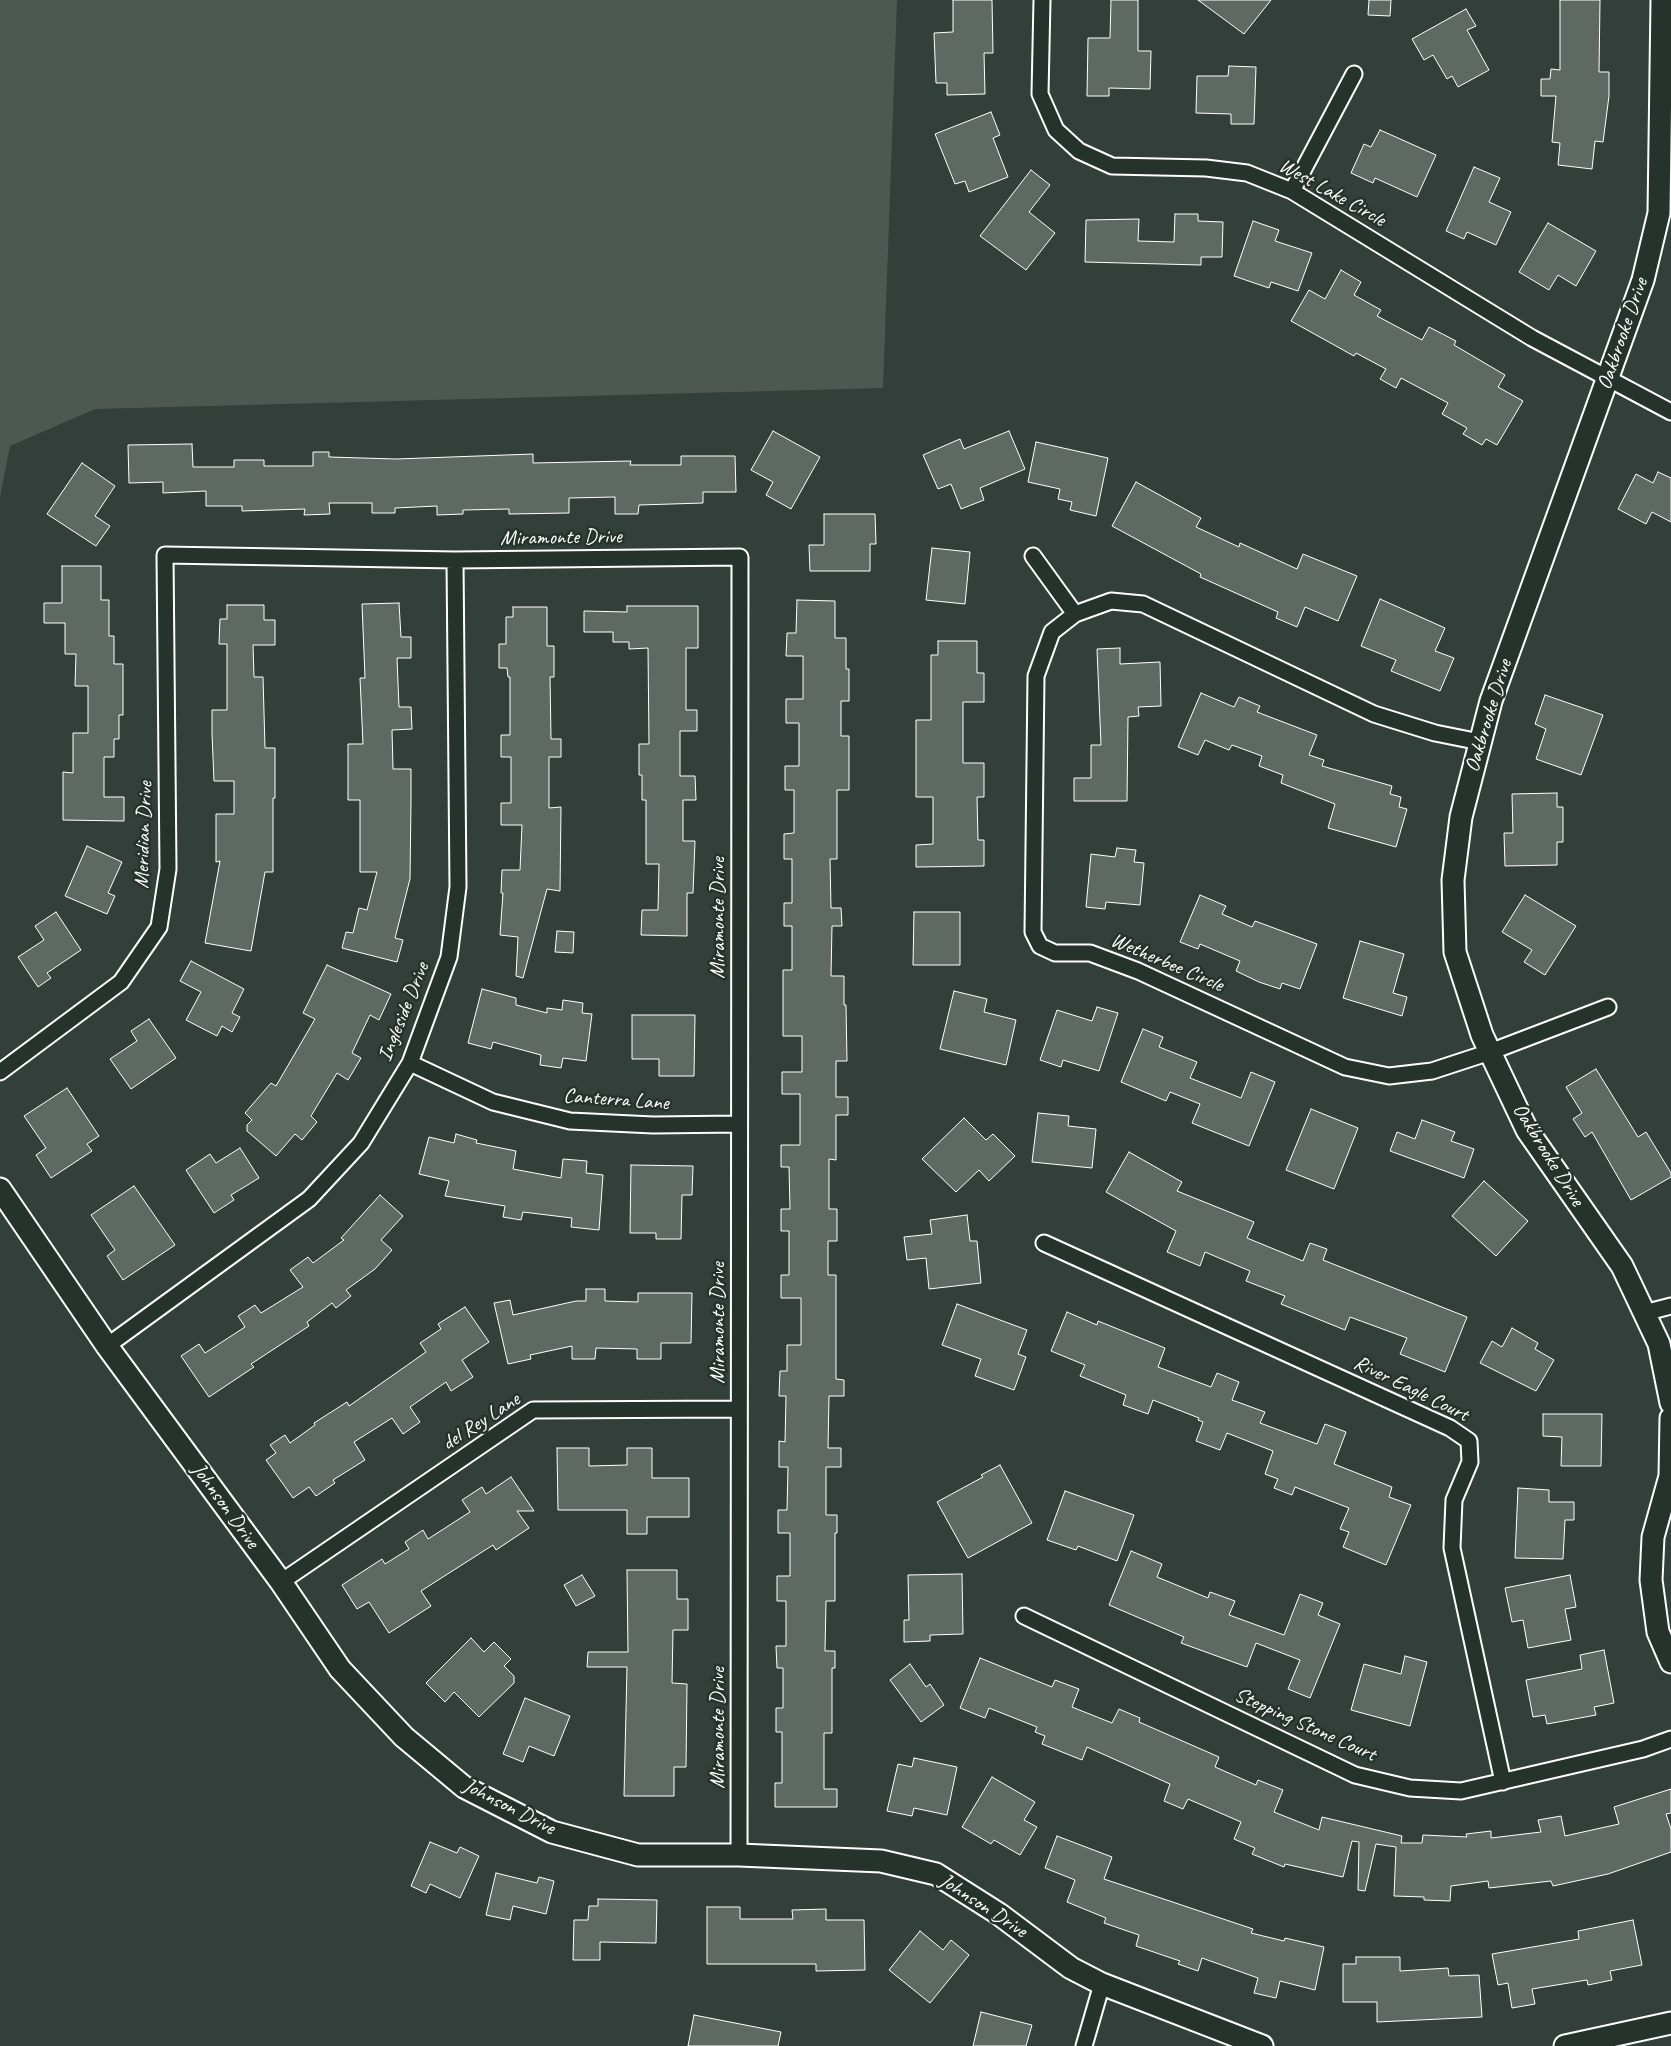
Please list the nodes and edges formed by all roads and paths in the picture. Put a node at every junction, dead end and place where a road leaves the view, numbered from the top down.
1 (1042, 0) edge
2 (1662, 0) edge
3 (1354, 74) dead end
4 (1292, 191) junction
5 (1608, 377) junction
6 (1671, 412) edge
7 (165, 556) joint
8 (1034, 556) dead end
9 (455, 560) junction
10 (1075, 614) junction
11 (1480, 742) junction
12 (1608, 1007) dead end
13 (1490, 1052) junction
14 (410, 1063) junction
15 (0, 1072) edge
16 (739, 1124) junction
17 (0, 1189) edge
18 (1044, 1244) dead end
19 (1671, 1306) edge
20 (1644, 1313) junction
21 (108, 1346) junction
22 (1671, 1403) edge
23 (739, 1409) junction
24 (1671, 1418) edge
25 (281, 1582) junction
26 (1024, 1616) dead end
27 (1671, 1662) edge
28 (1671, 1739) edge
29 (1503, 1782) junction
30 (739, 1854) junction
31 (1102, 1984) junction
32 (1671, 2023) edge
33 (1084, 2046) edge
34 (1262, 2046) edge
35 (1565, 2046) edge

1 - 4 street, West Lake Circle
2 - 5 street, Oakbrooke Drive
3 - 4 street
4 - 5 street, West Lake Circle
5 - 6 street, West Lake Circle
5 - 11 street, Oakbrooke Drive
7 - 9 street, Miramonte Drive
7 - 15 street, Meridian Drive
8 - 10 street
9 - 14 street, Ingleside Drive
9 - 16 street, Miramonte Drive
10 - 11 street, Wetherbee Circle
10 - 13 street, Wetherbee Circle
11 - 13 street, Oakbrooke Drive
12 - 13 street, Wetherbee Circle
13 - 20 street, Oakbrooke Drive
14 - 16 street, Canterra Lane
14 - 21 street, Ingleside Drive
16 - 23 street, Miramonte Drive
17 - 21 street, Johnson Drive
18 - 29 street, River Eagle Court
19 - 20 street
20 - 22 street, Oakbrooke Drive
21 - 25 street, Johnson Drive
23 - 25 street, del Rey Lane
23 - 30 street, Miramonte Drive
24 - 27 street
25 - 30 street, Johnson Drive
26 - 29 street, Stepping Stone Court
28 - 29 street, Stepping Stone Court
30 - 31 street, Johnson Drive
31 - 33 street
31 - 34 street, Johnson Drive
32 - 35 street

